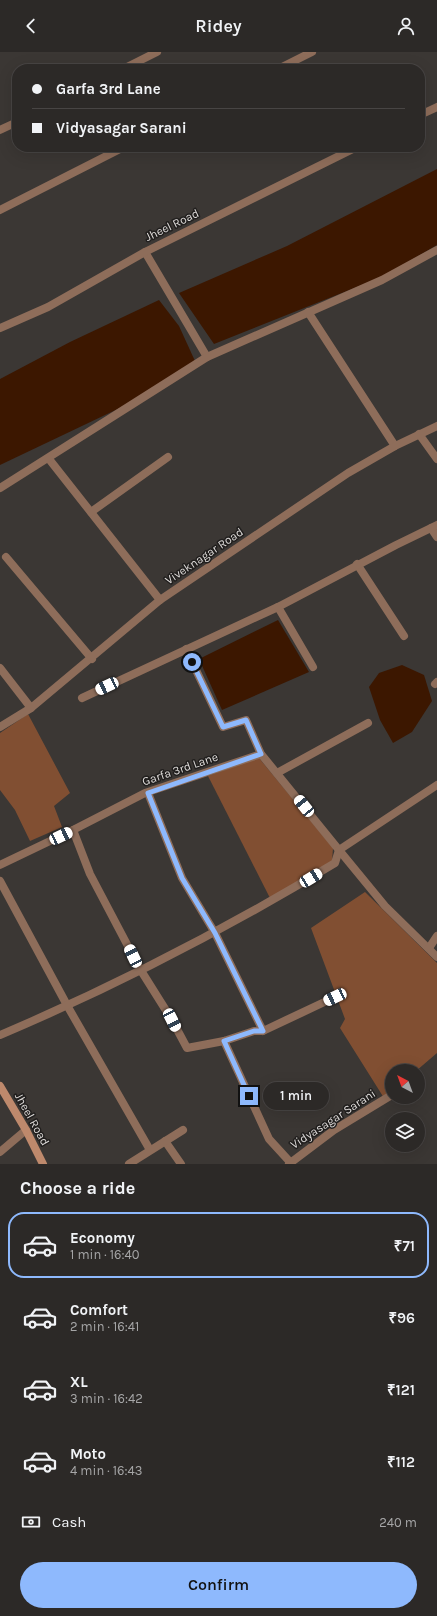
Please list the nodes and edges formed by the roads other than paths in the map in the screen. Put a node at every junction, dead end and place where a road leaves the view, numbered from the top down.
1 (157, 52) edge
2 (312, 52) edge
3 (132, 64) edge
4 (288, 64) edge
5 (437, 107) edge
6 (425, 113) edge
7 (12, 124) edge
8 (0, 130) edge
9 (114, 152) edge
10 (347, 152) edge
11 (0, 210) edge
12 (437, 250) edge
13 (145, 252) junction
14 (308, 312) junction
15 (0, 328) edge
16 (207, 357) junction
17 (437, 426) edge
18 (419, 434) junction
19 (395, 446) junction
20 (168, 457) dead end
21 (49, 458) junction
22 (437, 459) edge
23 (0, 488) edge
24 (91, 512) junction
25 (434, 527) edge
26 (437, 537) edge
27 (6, 557) dead end
28 (357, 564) junction
29 (160, 600) junction
30 (278, 607) junction
31 (404, 636) dead end
32 (186, 649) junction
33 (92, 659) junction
34 (313, 667) dead end
35 (0, 668) edge
36 (82, 698) dead end
37 (30, 708) junction
38 (368, 724) dead end
39 (0, 727) edge
40 (261, 754) junction
41 (277, 773) junction
42 (437, 785) edge
43 (148, 793) junction
44 (73, 830) junction
45 (339, 850) junction
46 (0, 865) edge
47 (0, 881) edge
48 (215, 933) junction
49 (437, 936) edge
50 (429, 948) junction
51 (437, 956) edge
52 (140, 969) junction
53 (335, 997) dead end
54 (68, 1007) junction
55 (263, 1031) junction
56 (0, 1035) edge
57 (224, 1041) junction
58 (0, 1086) edge
59 (385, 1099) edge
60 (26, 1130) junction
61 (183, 1130) dead end
62 (165, 1141) junction
63 (150, 1150) junction
64 (0, 1152) edge
65 (290, 1163) edge
66 (43, 1164) edge
67 (129, 1164) edge
68 (181, 1164) edge

1 - 3 street
2 - 4 street
5 - 6 street
7 - 8 street
9 - 11 street
10 - 13 street, Jheel Road
12 - 14 street
13 - 15 street, Jheel Road
13 - 16 street
14 - 16 street
14 - 19 street
16 - 21 street
17 - 18 street, Viveknagar Road
18 - 19 street, Viveknagar Road
18 - 22 street
19 - 29 street, Viveknagar Road
20 - 24 street
21 - 23 street
21 - 24 street
24 - 29 street
25 - 26 street
25 - 28 street
27 - 33 street
28 - 30 street
28 - 31 street
29 - 33 street, Viveknagar Road
30 - 32 street
30 - 34 street
32 - 36 street
32 - 40 street
33 - 37 street, Viveknagar Road
35 - 37 street
37 - 39 street, Viveknagar Road
38 - 41 street
40 - 41 street
40 - 43 street, Garfa 3rd Lane
41 - 45 street
42 - 45 street
43 - 44 street, Garfa 3rd Lane
43 - 48 street
44 - 46 street, Garfa 3rd Lane
44 - 52 street
45 - 48 street
45 - 50 street
47 - 54 street
48 - 52 street
48 - 55 street
49 - 50 street
50 - 51 street
52 - 54 street
52 - 57 street
53 - 55 street
54 - 56 street
54 - 63 street
55 - 57 street
57 - 65 street, Vidyasagar Sarani
58 - 60 street, Jheel Road
59 - 65 street, Vidyasagar Sarani
60 - 64 street
60 - 66 street, Jheel Road
61 - 62 street
62 - 63 street
62 - 68 street
63 - 67 street

